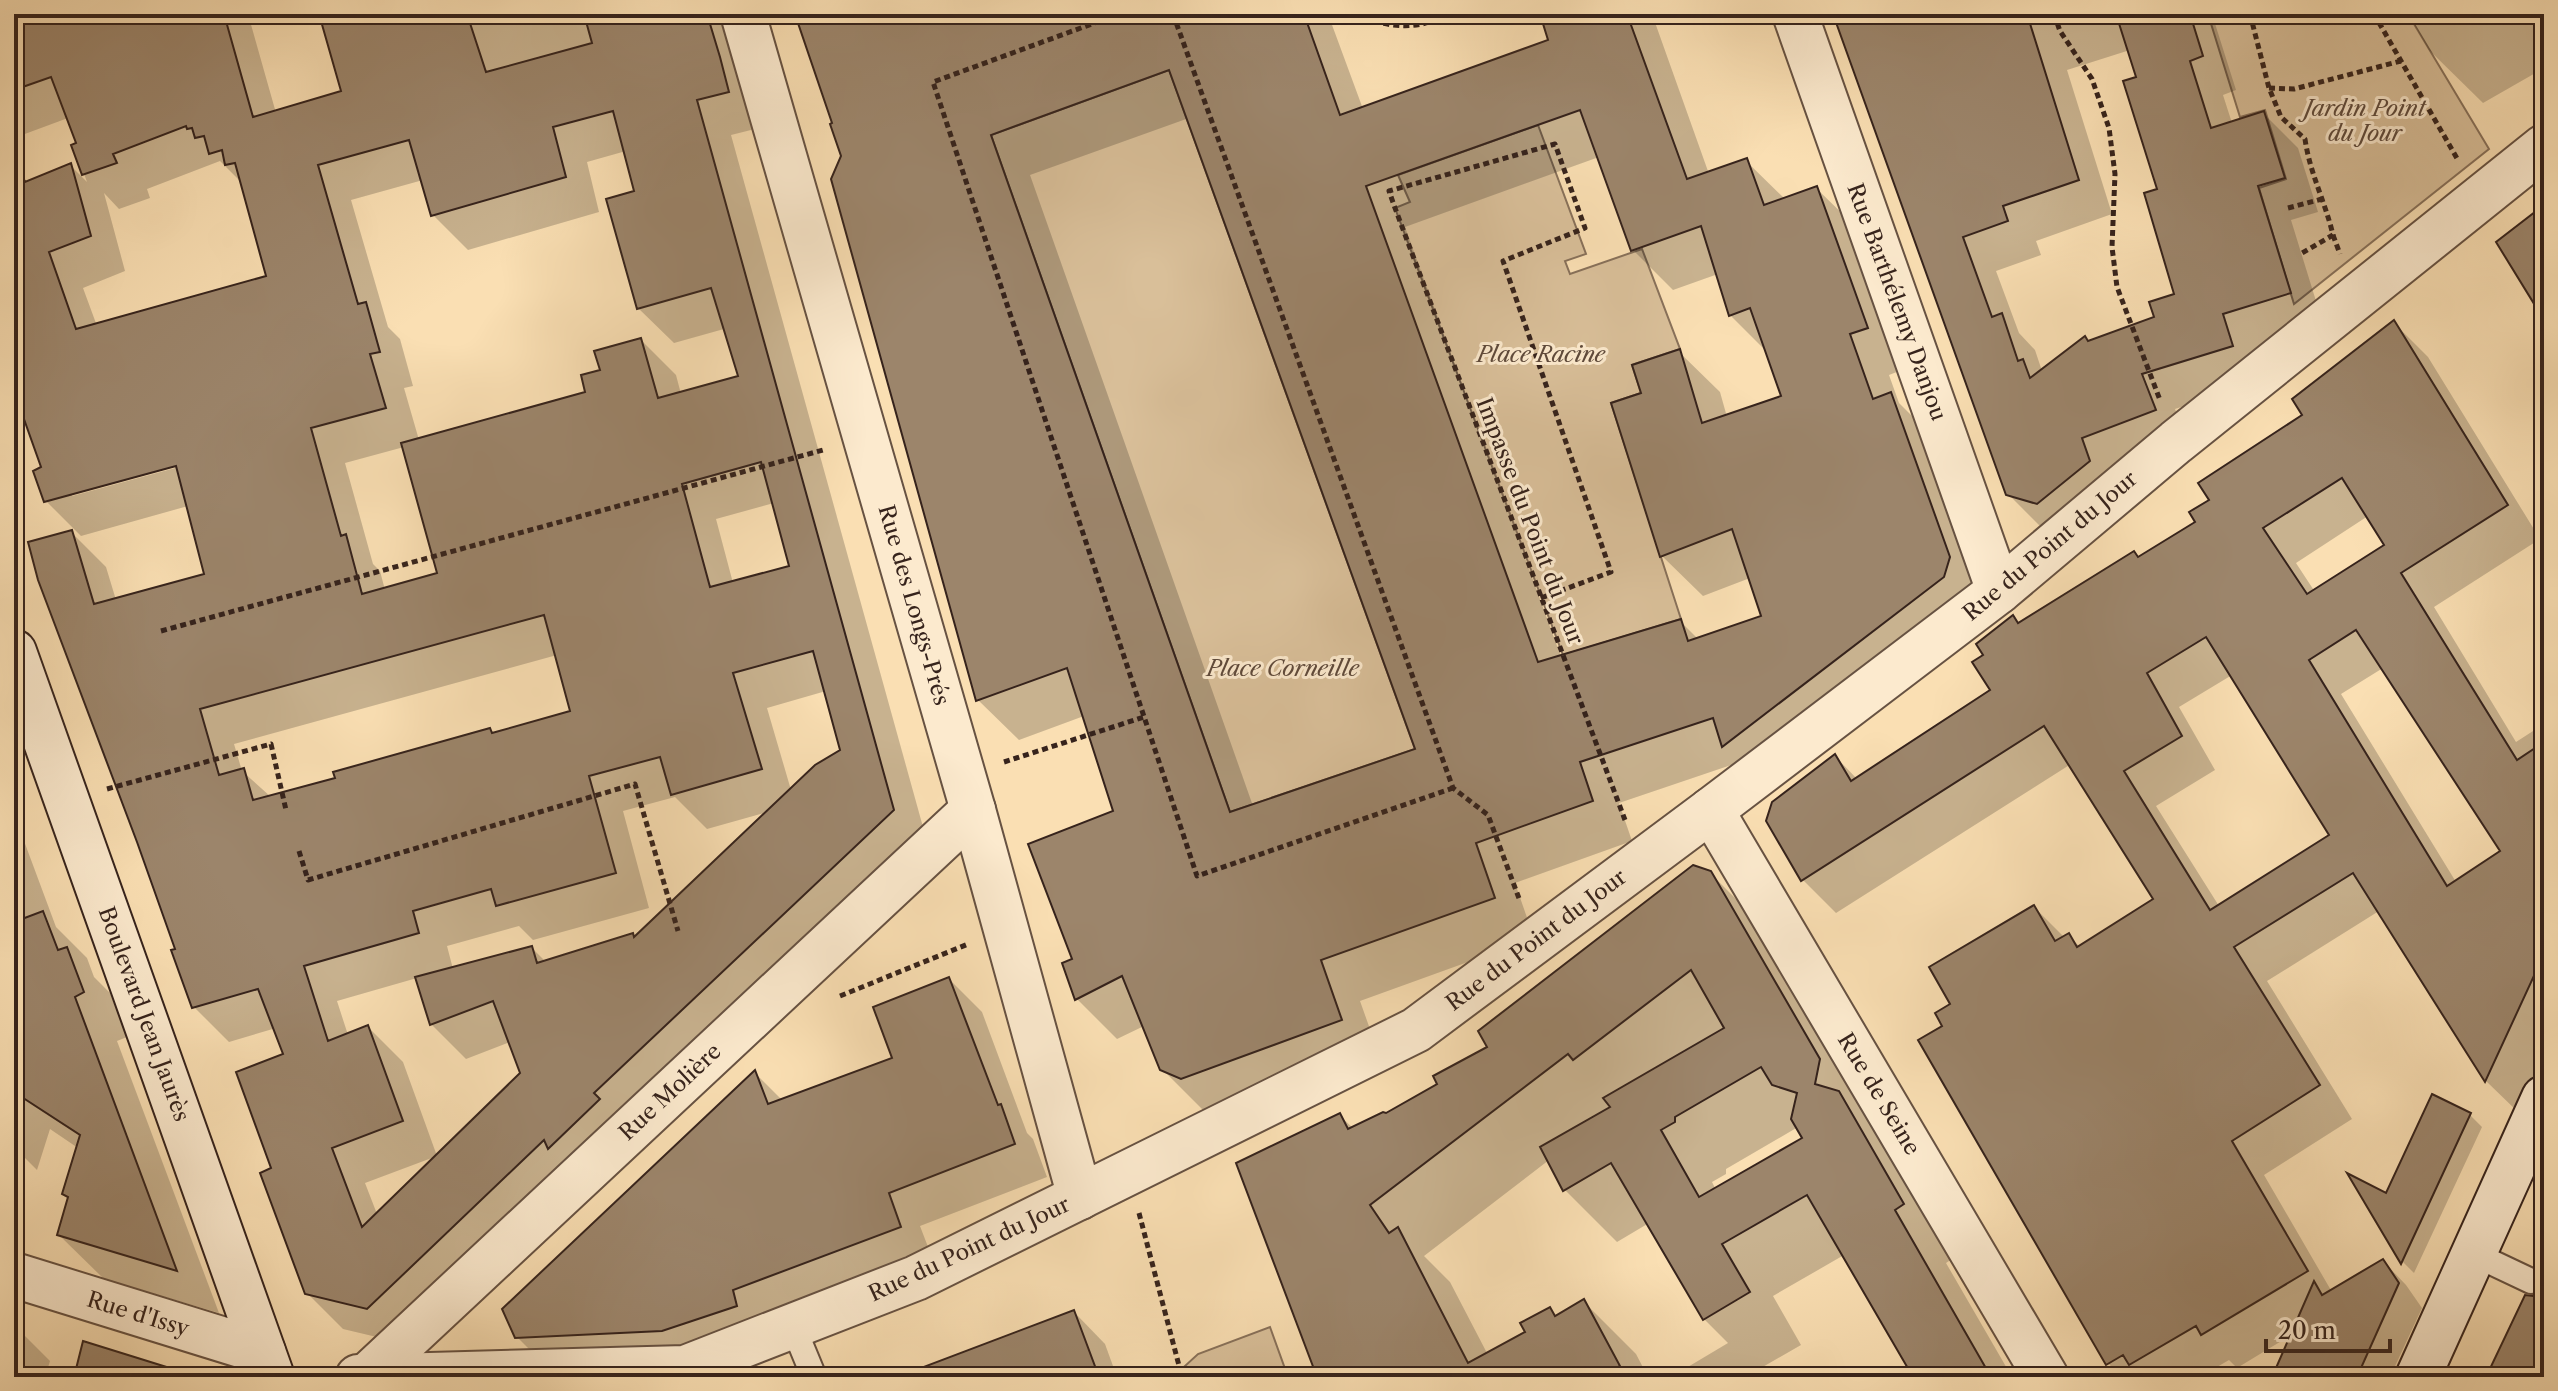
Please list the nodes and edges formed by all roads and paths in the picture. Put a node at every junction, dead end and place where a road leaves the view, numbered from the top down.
1 (743, 14) edge
2 (1119, 14) edge
3 (1173, 14) edge
4 (1355, 14) edge
5 (1447, 14) edge
6 (1795, 14) edge
7 (2054, 14) edge
8 (2250, 14) edge
9 (2374, 14) edge
10 (2401, 61) junction
11 (2269, 88) junction
12 (2544, 147) edge
13 (2482, 198) junction
14 (2322, 199) junction
15 (2288, 208) dead end
16 (2302, 253) dead end
17 (865, 438) junction
18 (2176, 442) junction
19 (1999, 591) junction
20 (1541, 598) junction
21 (161, 631) dead end
22 (14, 652) edge
23 (1144, 717) junction
24 (1453, 788) junction
25 (968, 793) junction
26 (68, 801) junction
27 (286, 810) dead end
28 (1711, 810) junction
29 (299, 851) dead end
30 (1640, 863) junction
31 (1006, 929) junction
32 (678, 931) dead end
33 (1535, 942) junction
34 (792, 977) junction
35 (2544, 1098) edge
36 (1129, 1173) junction
37 (1080, 1197) junction
38 (2474, 1254) junction
39 (14, 1275) edge
40 (2531, 1281) dead end
41 (793, 1326) junction
42 (267, 1365) edge
43 (363, 1376) edge
44 (814, 1377) edge
45 (1182, 1377) edge
46 (2046, 1377) edge
47 (2418, 1377) edge

1 - 17 street, Rue des Longs-Prés
2 - 23 path
3 - 24 path
4 - 5 path
6 - 19 street, Rue Barthélemy Danjou
7 - 18 path
8 - 11 path
9 - 10 path
10 - 11 path
10 - 13 path
11 - 14 path
12 - 13 street, Rue du Point du Jour
13 - 18 street, Rue du Point du Jour
14 - 15 path
14 - 16 path
17 - 21 path
17 - 25 street, Rue des Longs-Prés
18 - 19 street, Rue du Point du Jour
19 - 28 street, Rue du Point du Jour
20 - 20 path, Impasse du Point du Jour
20 - 30 path, Impasse du Point du Jour
22 - 26 street, Boulevard Jean Jaurès
23 - 24 path
23 - 25 path
24 - 33 path
25 - 31 street, Rue des Longs-Prés
25 - 34 street, Rue Molière
26 - 27 path
26 - 42 street, Boulevard Jean Jaurès
28 - 30 street, Rue du Point du Jour
28 - 46 street, Rue de Seine
29 - 32 path
30 - 33 street, Rue du Point du Jour
31 - 34 path
31 - 37 street, Rue des Longs-Prés
33 - 36 street, Rue du Point du Jour
34 - 43 street, Rue Molière
35 - 38 street
36 - 37 street, Rue du Point du Jour
36 - 45 path
37 - 41 street, Rue du Point du Jour
38 - 40 lane
38 - 47 street
39 - 42 street, Rue d'Issy
41 - 43 street, Rue du Point du Jour
41 - 44 lane

